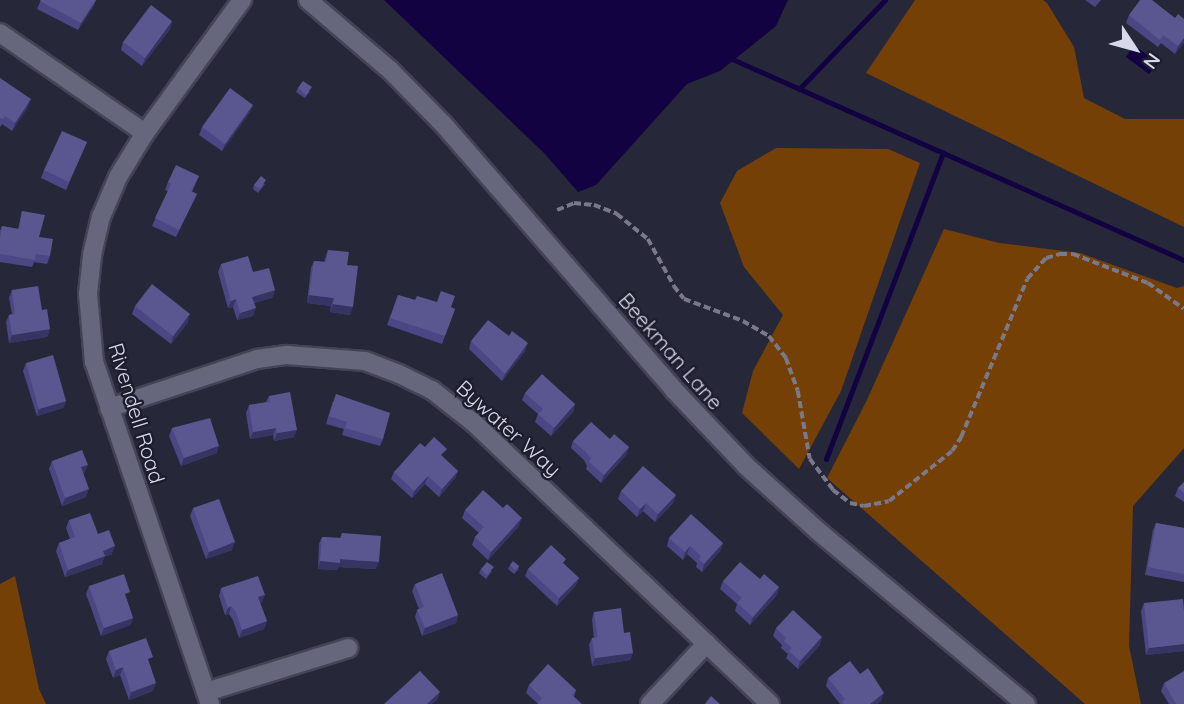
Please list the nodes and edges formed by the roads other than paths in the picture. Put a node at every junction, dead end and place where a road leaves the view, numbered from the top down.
1 (242, 0) edge
2 (309, 0) edge
3 (0, 33) edge
4 (145, 134) junction
5 (109, 408) junction
6 (707, 643) junction
7 (348, 648) dead end
8 (208, 698) edge
9 (650, 704) edge
10 (770, 704) edge
11 (1026, 704) edge

1 - 4 street, Rivendell Road
2 - 11 street, Beekman Lane
3 - 4 street
4 - 5 street, Rivendell Road
5 - 6 street, Bywater Way
5 - 8 street, Rivendell Road
6 - 9 street
6 - 10 street, Bywater Way
7 - 8 street

